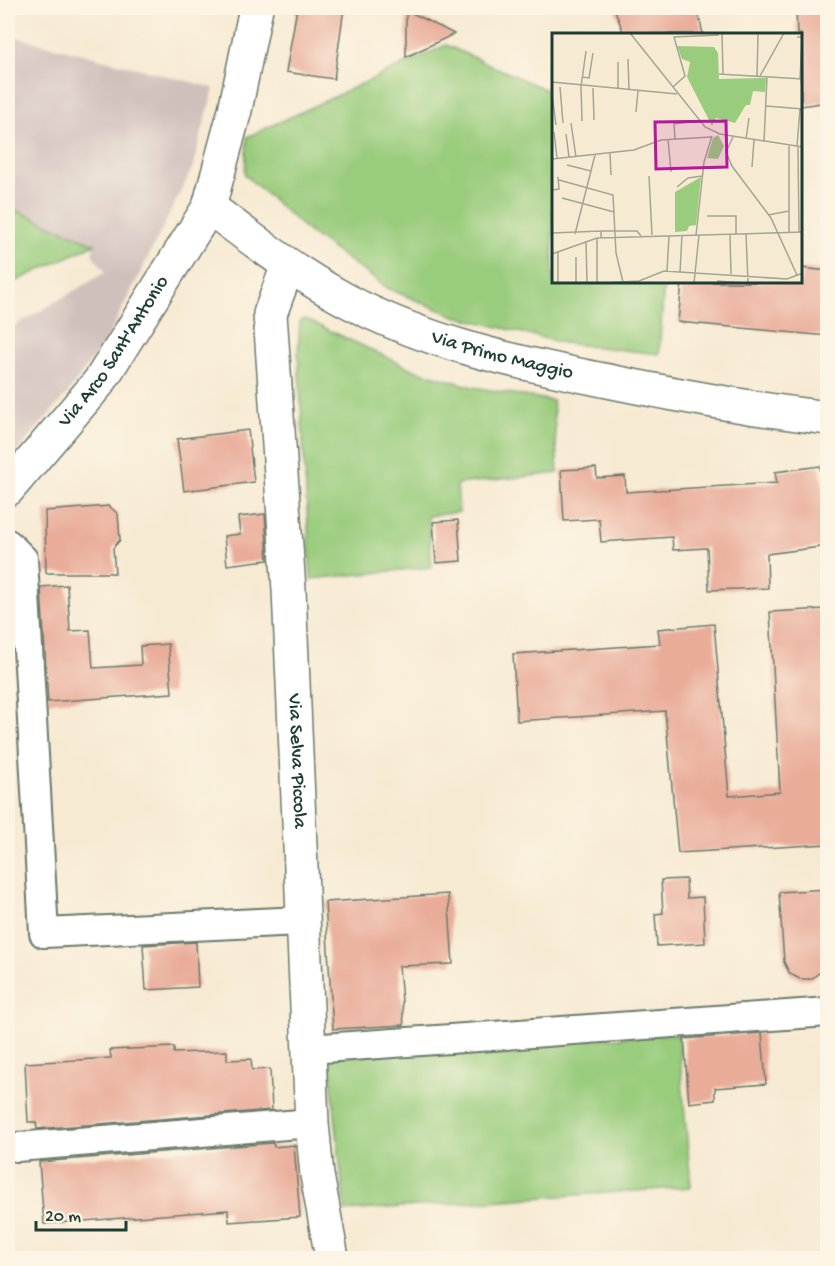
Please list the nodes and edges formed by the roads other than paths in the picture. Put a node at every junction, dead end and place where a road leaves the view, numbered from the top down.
1 (256, 8) edge
2 (209, 207) junction
3 (288, 265) junction
4 (828, 418) edge
5 (8, 489) edge
6 (8, 544) edge
7 (302, 921) junction
8 (828, 1012) edge
9 (309, 1049) junction
10 (312, 1123) junction
11 (17, 1148) dead end
12 (333, 1258) edge

1 - 2 street, Via Arco Sant'Antonio
2 - 3 street, Via Primo Maggio
2 - 5 street, Via Arco Sant'Antonio
3 - 4 street, Via Primo Maggio
3 - 7 street, Via Selva Piccola
6 - 7 street
7 - 9 street, Via Selva Piccola
8 - 9 street
9 - 10 street, Via Selva Piccola
10 - 11 street
10 - 12 street, Via Selva Piccola

